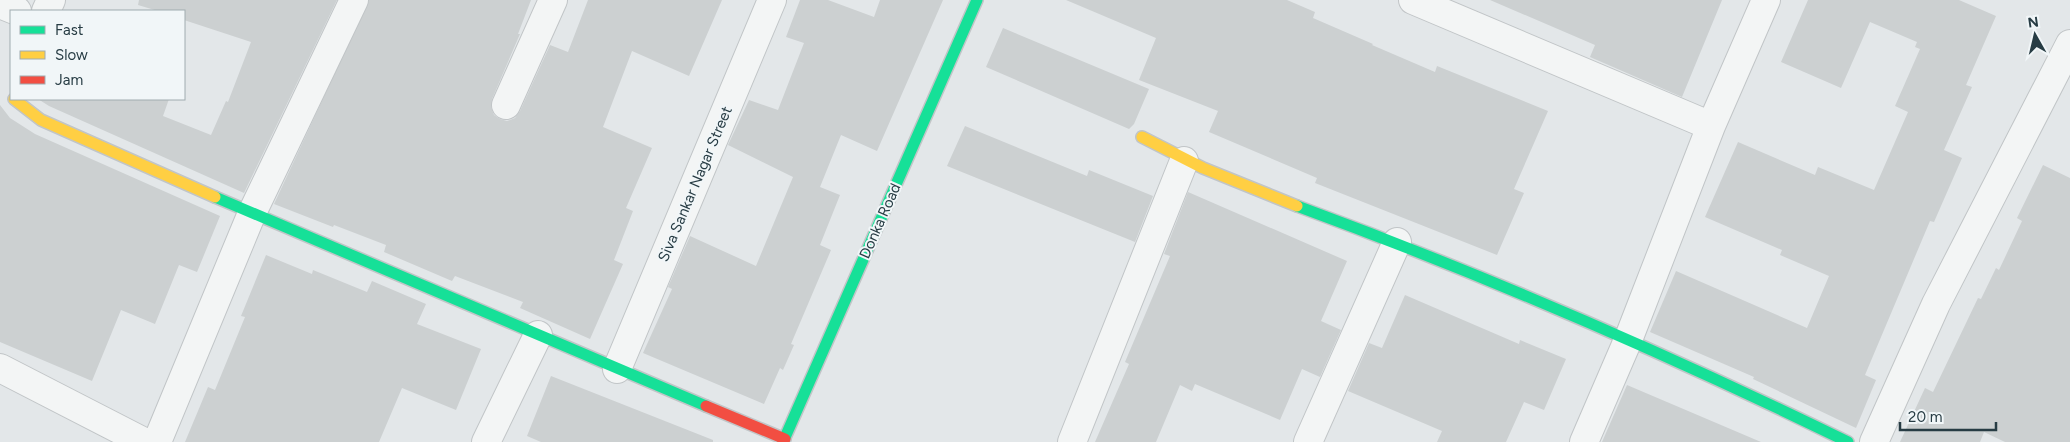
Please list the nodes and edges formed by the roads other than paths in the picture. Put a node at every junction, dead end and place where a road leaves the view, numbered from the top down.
1 (354, 0) edge
2 (553, 0) edge
3 (772, 0) edge
4 (977, 0) edge
5 (1413, 0) edge
6 (1766, 0) edge
7 (0, 4) edge
8 (1445, 6) edge
9 (15, 10) edge
10 (2070, 44) edge
11 (15, 100) edge
12 (506, 105) dead end
13 (1711, 126) junction
14 (1142, 137) dead end
15 (1184, 161) junction
16 (252, 213) junction
17 (1397, 242) junction
18 (538, 335) junction
19 (1628, 340) junction
20 (0, 368) edge
21 (617, 369) junction
22 (784, 440) edge
23 (144, 442) edge
24 (157, 442) edge
25 (486, 442) edge
26 (1072, 442) edge
27 (1308, 442) edge
28 (1584, 442) edge
29 (1848, 442) edge
30 (1874, 442) edge

1 - 16 street
2 - 12 street
3 - 21 street, Siva Sankar Nagar Street
4 - 22 street, Donka Road
5 - 8 street
6 - 13 street
7 - 9 street
8 - 13 street
10 - 30 street
11 - 16 street
13 - 19 street
14 - 15 street
15 - 17 street
15 - 26 street
16 - 18 street
16 - 24 street
17 - 19 street
17 - 27 street
18 - 21 street
18 - 25 street
19 - 28 street
19 - 29 street
20 - 23 street
21 - 22 street

